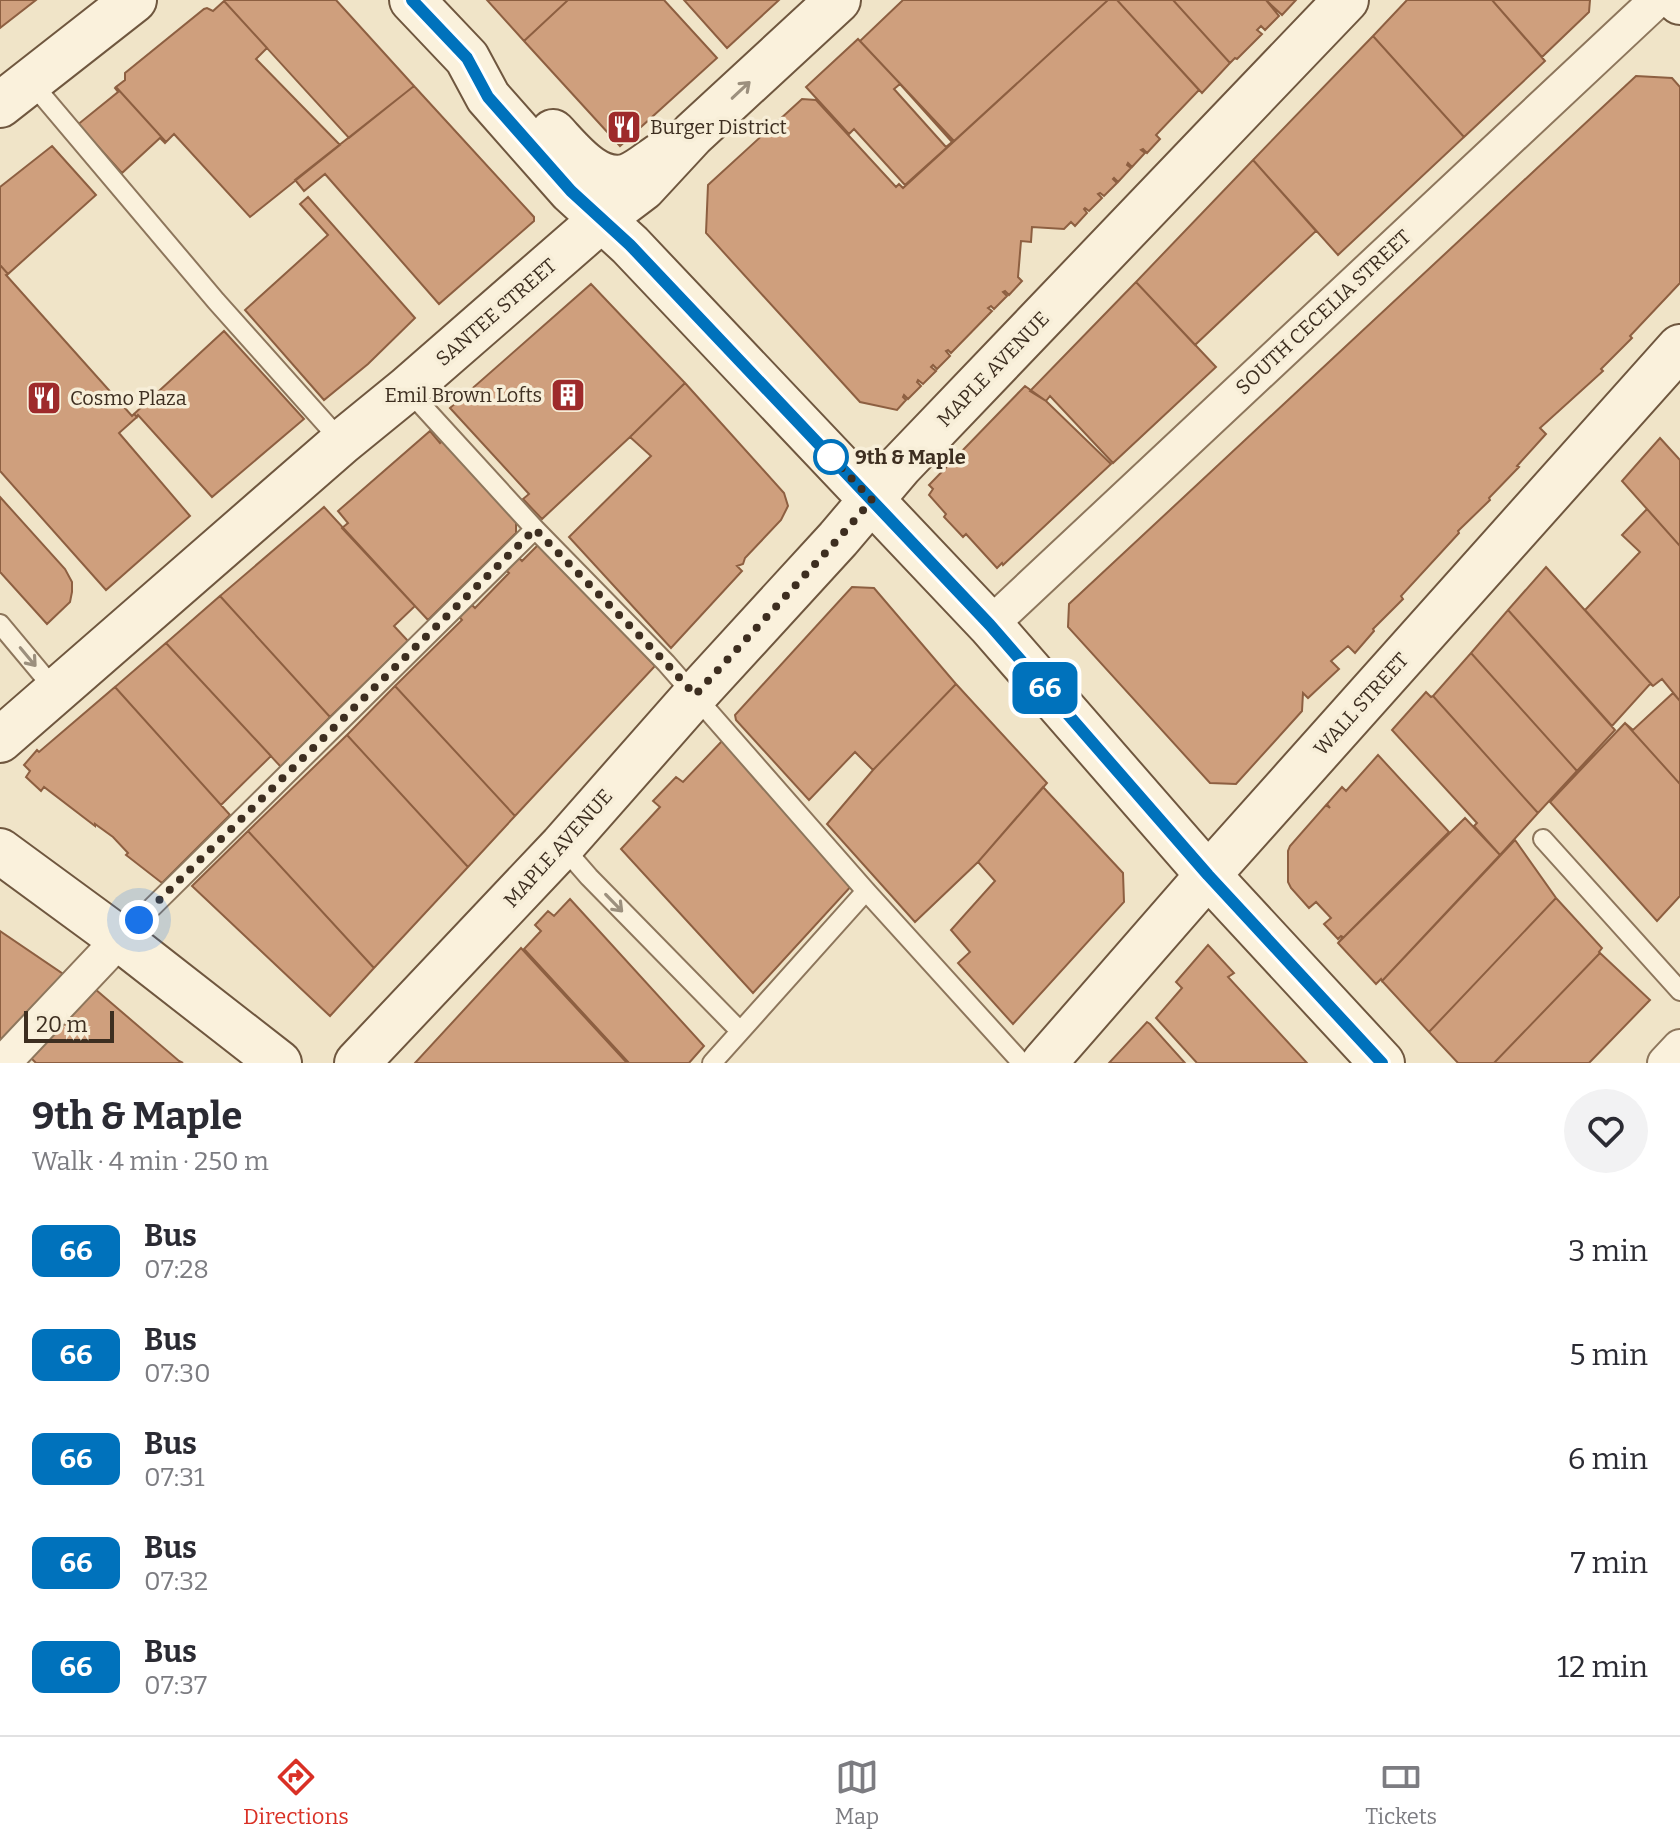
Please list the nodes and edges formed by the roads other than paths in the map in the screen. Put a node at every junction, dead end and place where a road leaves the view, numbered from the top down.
1 (134, 0) edge
2 (412, 0) edge
3 (838, 0) edge
4 (1346, 0) edge
5 (1657, 0) edge
6 (467, 58) junction
7 (15, 93) edge
8 (693, 134) junction
9 (602, 219) junction
10 (1680, 347) edge
11 (407, 389) junction
12 (342, 442) junction
13 (872, 500) junction
14 (535, 529) junction
15 (0, 624) edge
16 (990, 625) junction
17 (56, 691) junction
18 (695, 695) junction
19 (0, 740) edge
20 (1543, 839) dead end
21 (562, 846) junction
22 (0, 851) edge
23 (1208, 875) junction
24 (866, 891) junction
25 (120, 939) junction
26 (1680, 991) edge
27 (740, 1031) junction
28 (1680, 1047) edge
29 (3, 1063) edge
30 (279, 1063) edge
31 (357, 1063) edge
32 (712, 1063) edge
33 (1022, 1063) edge
34 (1044, 1063) edge
35 (1382, 1063) edge
36 (1665, 1063) edge

1 - 7 street
2 - 6 street
8 -> 3 street, SANTEE STREET
4 - 13 street, MAPLE AVENUE
5 - 16 street, SOUTH CECELIA STREET
6 - 8 street
6 - 9 street
7 - 12 lane
8 - 9 street, SANTEE STREET
9 - 11 street, SANTEE STREET
9 - 13 street
10 - 23 street, WALL STREET
11 - 12 street, SANTEE STREET
11 - 14 lane
12 - 17 street, SANTEE STREET
13 - 16 street
13 - 18 street, MAPLE AVENUE
14 - 18 lane
14 - 25 lane
15 -> 17 lane
16 - 23 street
17 - 19 street, SANTEE STREET
18 - 21 street, MAPLE AVENUE
18 - 24 lane
20 - 26 lane
21 -> 27 lane
21 - 31 street, MAPLE AVENUE
22 - 25 street
23 - 34 street, WALL STREET
23 - 35 street
24 - 27 lane
24 - 33 lane
25 - 29 street
25 - 30 street
27 - 32 lane
28 - 36 street

